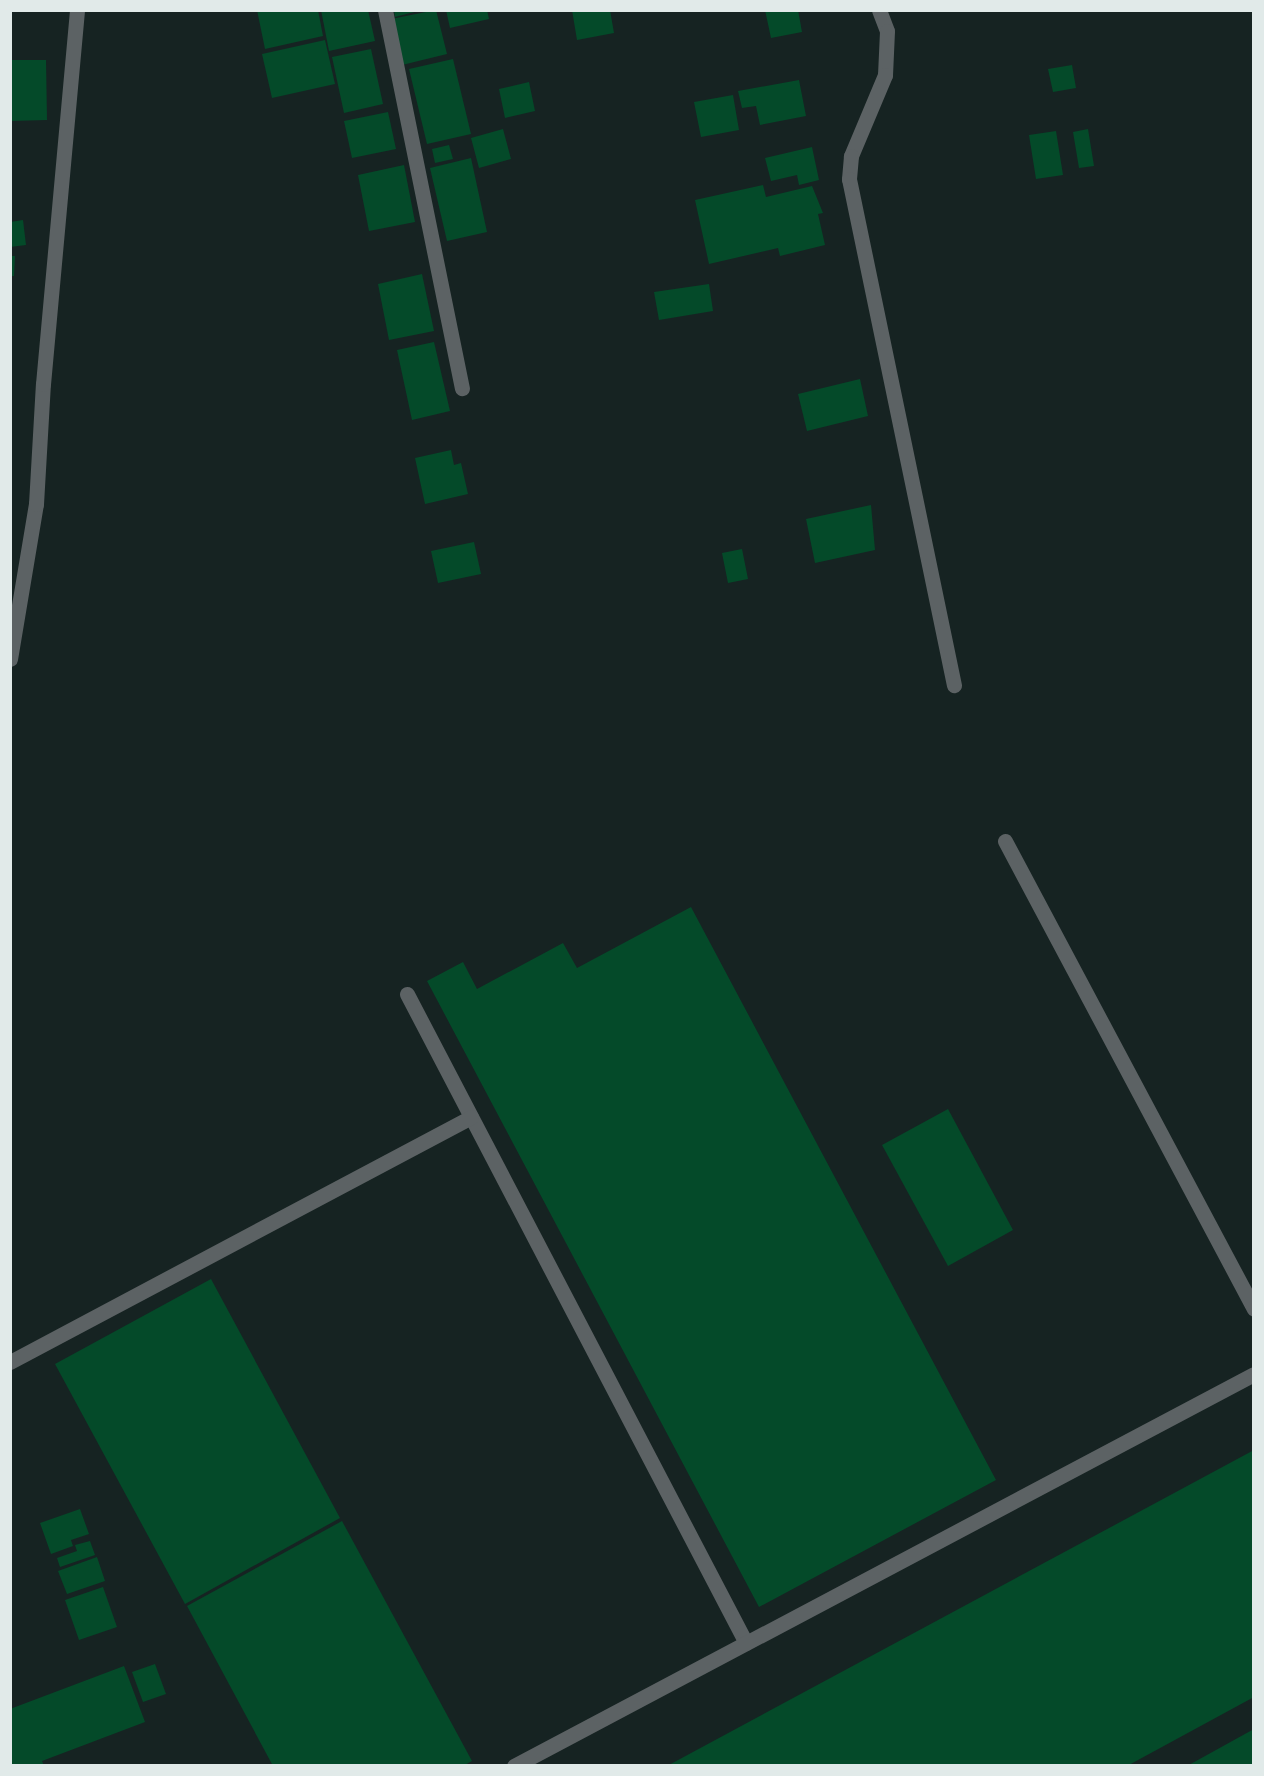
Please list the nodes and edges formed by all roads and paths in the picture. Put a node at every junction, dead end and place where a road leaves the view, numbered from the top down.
1 (76, 10) edge
2 (386, 10) edge
3 (879, 10) edge
4 (462, 388) dead end
5 (10, 659) edge
6 (954, 686) dead end
7 (1005, 841) dead end
8 (407, 994) dead end
9 (471, 1117) junction
10 (1254, 1309) edge
11 (10, 1362) edge
12 (1254, 1374) edge
13 (746, 1643) junction
14 (514, 1766) edge

1 - 5 street
2 - 4 street
3 - 6 street
7 - 10 street
8 - 9 street
9 - 11 street
9 - 13 street
12 - 13 street
13 - 14 street

